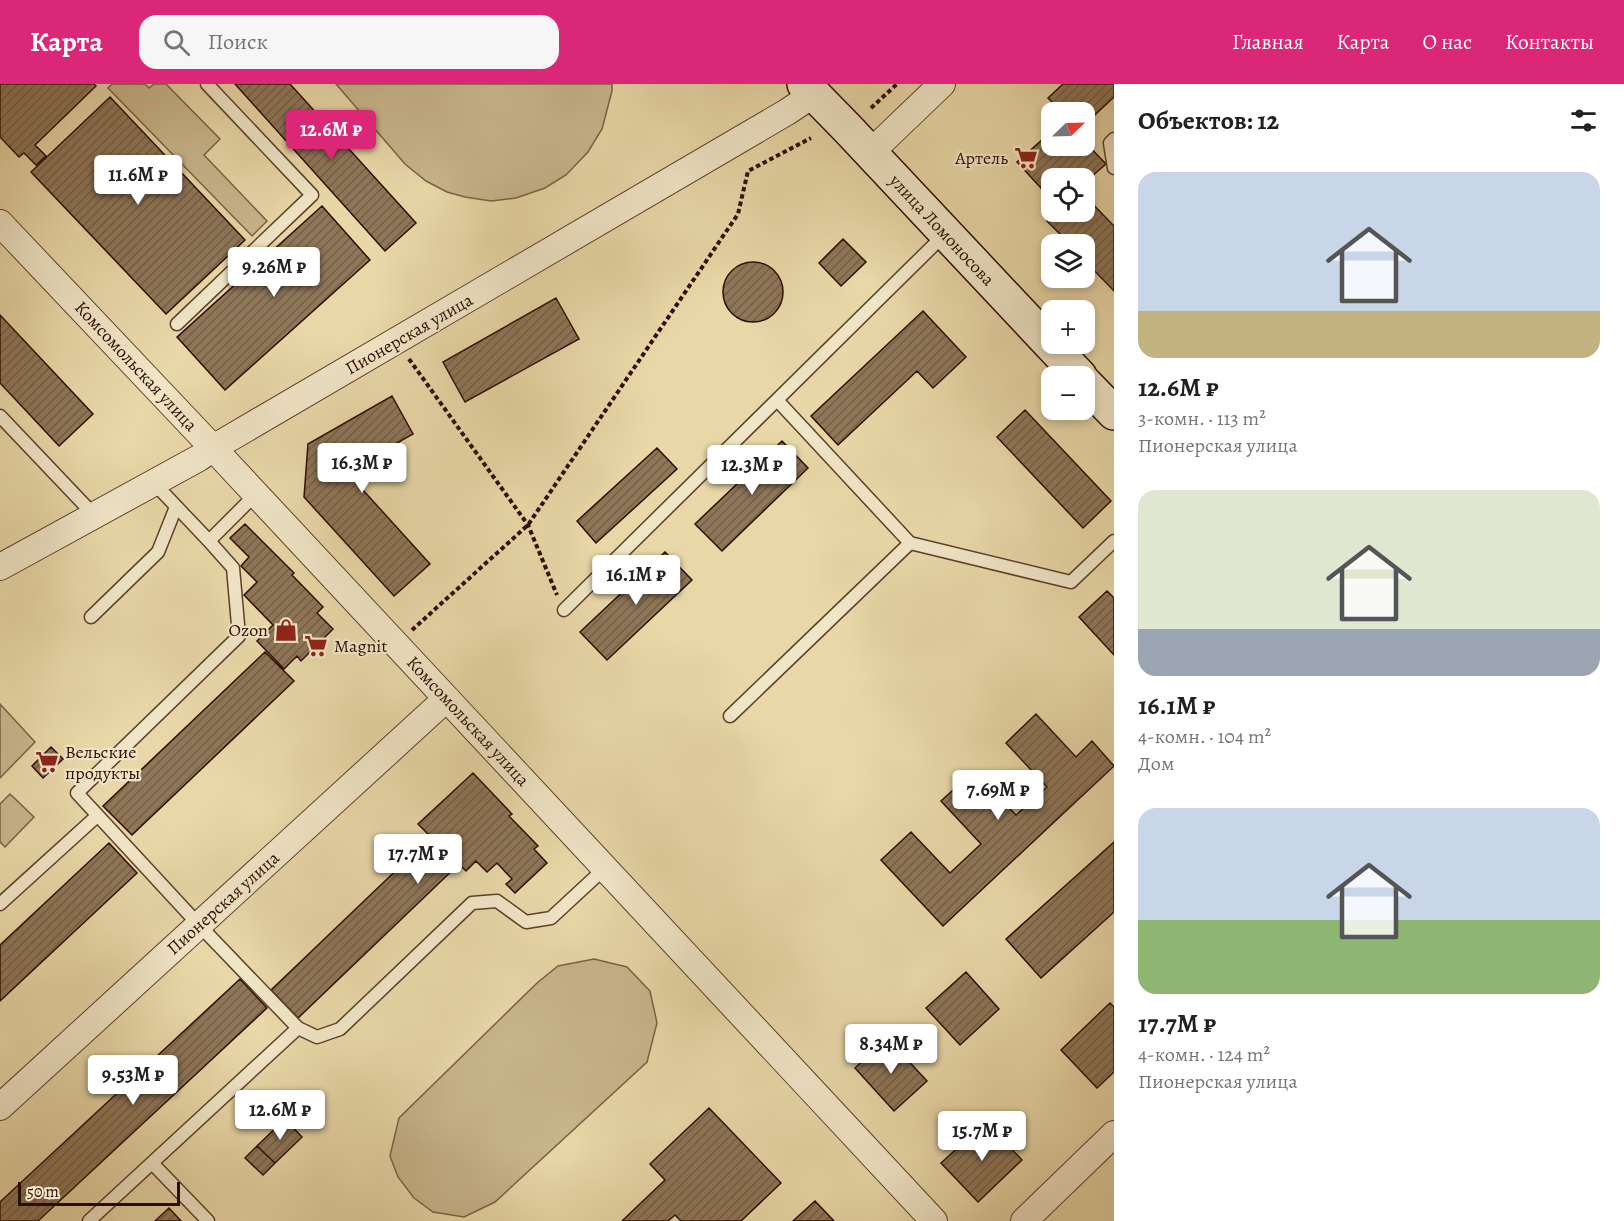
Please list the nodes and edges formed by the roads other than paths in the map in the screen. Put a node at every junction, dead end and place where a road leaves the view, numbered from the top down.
1 (207, 84) edge
2 (942, 84) edge
3 (809, 89) edge
4 (1114, 139) edge
5 (870, 153) junction
6 (1114, 168) edge
7 (0, 223) edge
8 (945, 233) junction
9 (177, 324) dead end
10 (1071, 366) edge
11 (1095, 393) edge
12 (777, 400) junction
13 (1114, 413) edge
14 (0, 416) edge
15 (213, 448) junction
16 (153, 482) junction
17 (256, 494) junction
18 (176, 507) junction
19 (94, 515) junction
20 (208, 541) junction
21 (1114, 541) edge
22 (910, 543) junction
23 (0, 567) edge
24 (564, 610) road end
25 (91, 617) dead end
26 (446, 699) junction
27 (730, 716) dead end
28 (97, 816) junction
29 (605, 868) junction
30 (0, 904) edge
31 (199, 925) junction
32 (298, 1028) junction
33 (0, 1107) edge
34 (1111, 1142) edge
35 (152, 1163) junction
36 (89, 1221) edge
37 (208, 1221) edge
38 (934, 1221) edge
39 (1024, 1221) edge

1 - 9 lane
2 - 5 street
3 - 5 street, улица Ломоносова
3 - 15 street, Пионерская улица
4 - 6 lane
5 - 8 street, улица Ломоносова
7 - 15 street, Комсомольская улица
8 - 10 street, улица Ломоносова
8 - 12 lane
11 - 13 street
12 - 22 lane
12 - 24 lane
14 - 19 lane
15 - 16 street, Пионерская улица
15 - 17 street, Комсомольская улица
16 - 18 lane
16 - 19 street, Пионерская улица
17 - 20 lane
17 - 26 street, Комсомольская улица
18 - 20 lane
18 - 25 lane
19 - 23 street, Пионерская улица
20 - 28 lane
21 - 22 lane
22 - 27 lane
26 - 29 street, Комсомольская улица
26 - 31 street, Пионерская улица
28 - 30 lane
28 - 31 lane
29 - 32 lane
29 - 38 street, Комсомольская улица
31 - 32 lane
31 - 33 street, Пионерская улица
32 - 35 lane
34 - 39 street
35 - 36 lane
35 - 37 lane

